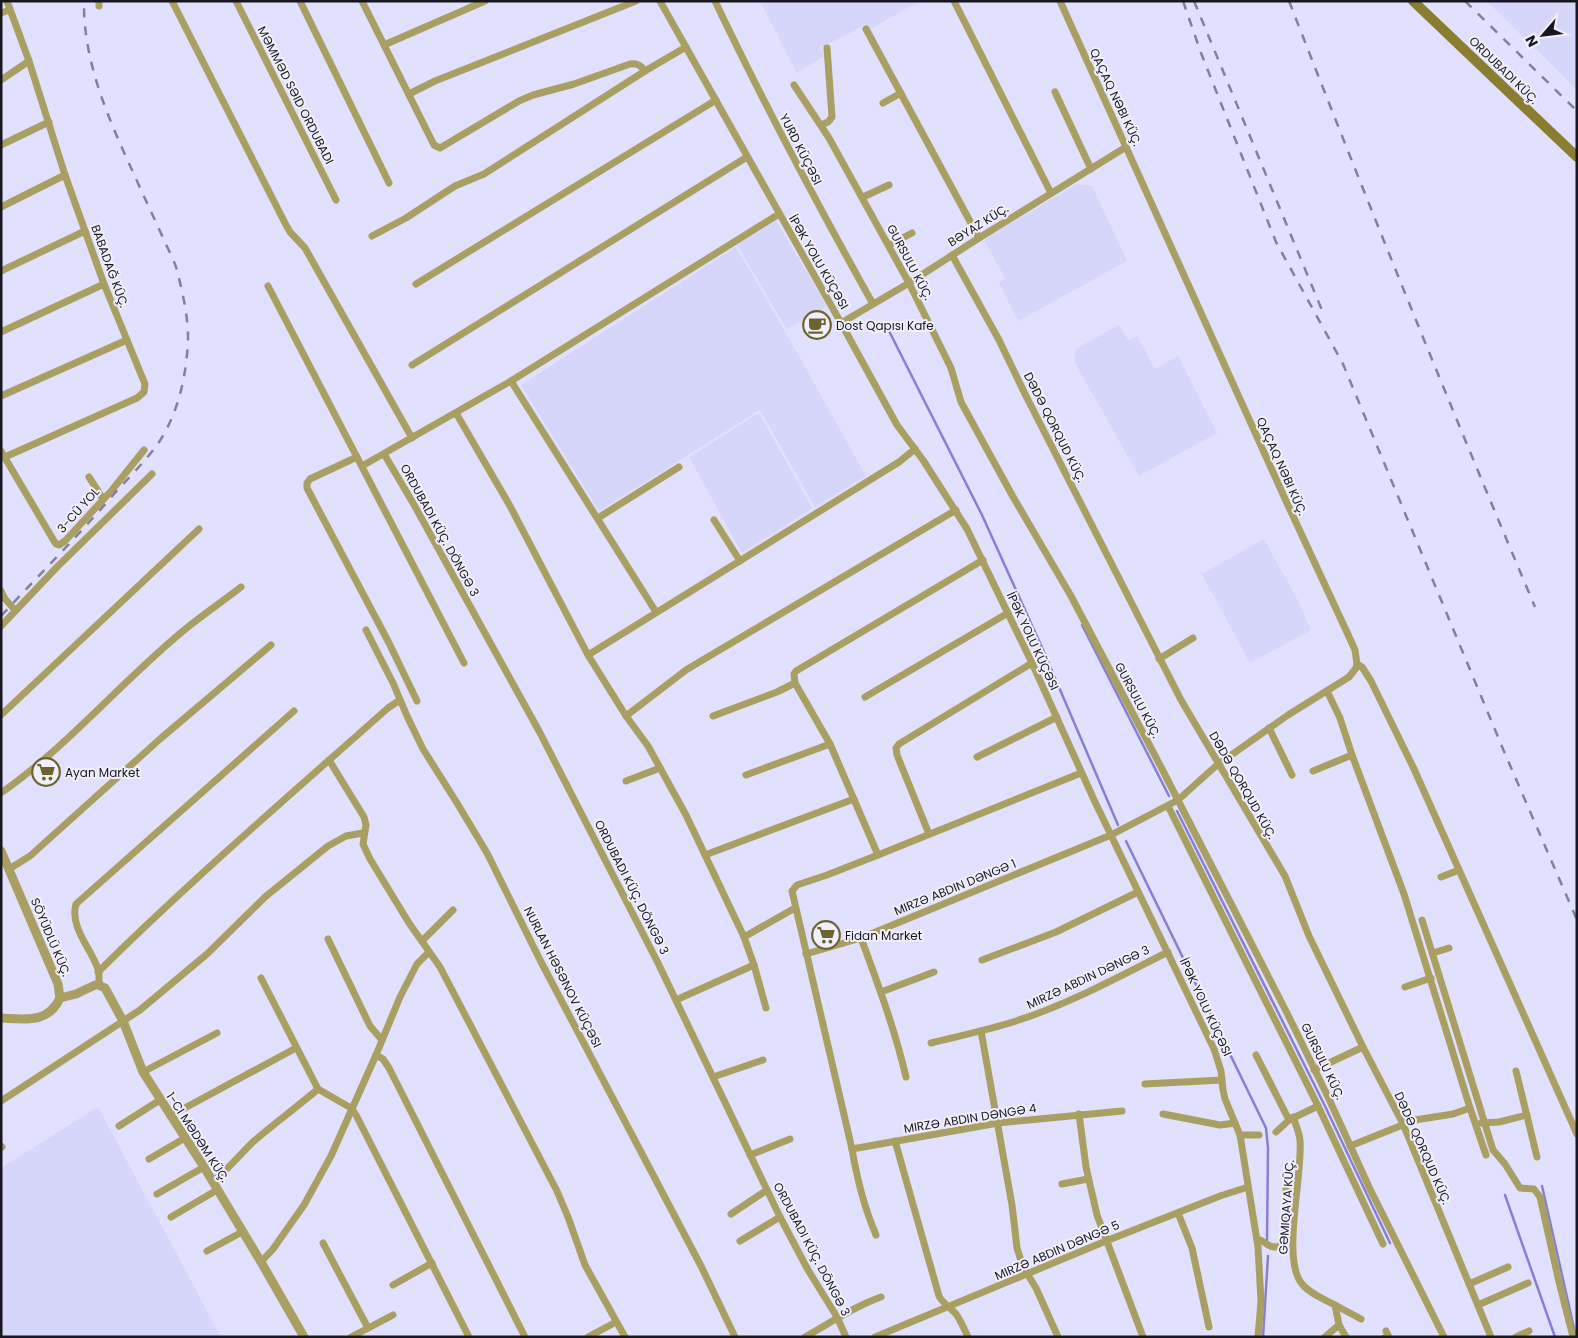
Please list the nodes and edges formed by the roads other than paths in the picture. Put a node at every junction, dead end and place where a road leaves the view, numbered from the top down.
1 (7, 1) edge
2 (172, 1) edge
3 (236, 1) edge
4 (300, 1) edge
5 (362, 1) edge
6 (485, 1) edge
7 (636, 1) edge
8 (660, 1) edge
9 (716, 1) edge
10 (954, 1) edge
11 (1060, 1) edge
12 (1413, 1) edge
13 (10, 10) junction
14 (1, 13) edge
15 (866, 29) dead end
16 (384, 45) junction
17 (686, 47) junction
18 (827, 48) dead end
19 (29, 61) junction
20 (645, 71) junction
21 (1, 80) edge
22 (794, 85) dead end
23 (1055, 92) dead end
24 (901, 93) junction
25 (409, 94) junction
26 (716, 100) junction
27 (883, 103) dead end
28 (49, 122) junction
29 (821, 125) junction
30 (1, 145) edge
31 (1126, 147) junction
32 (747, 156) junction
33 (1577, 157) edge
34 (1091, 169) junction
35 (65, 175) junction
36 (389, 183) dead end
37 (889, 184) dead end
38 (1051, 193) junction
39 (863, 197) junction
40 (336, 200) dead end
41 (1, 207) edge
42 (779, 214) junction
43 (85, 230) junction
44 (912, 233) dead end
45 (372, 236) dead end
46 (979, 238) junction
47 (889, 245) junction
48 (952, 255) junction
49 (1, 271) edge
50 (909, 283) junction
51 (104, 284) junction
52 (416, 284) dead end
53 (268, 286) dead end
54 (873, 304) junction
55 (841, 323) junction
56 (1, 332) edge
57 (127, 340) junction
58 (412, 365) dead end
59 (511, 381) junction
60 (1, 396) edge
61 (456, 413) junction
62 (412, 438) junction
63 (915, 449) junction
64 (144, 450) dead end
65 (3, 454) edge
66 (384, 454) junction
67 (357, 457) junction
68 (362, 466) junction
69 (679, 466) dead end
70 (152, 474) dead end
71 (89, 477) dead end
72 (103, 499) junction
73 (956, 510) junction
74 (598, 518) junction
75 (714, 520) dead end
76 (199, 529) dead end
77 (983, 560) junction
78 (740, 561) junction
79 (241, 587) dead end
80 (1, 591) edge
81 (15, 610) junction
82 (656, 612) junction
83 (1008, 613) junction
84 (1, 626) edge
85 (366, 630) dead end
86 (1193, 638) dead end
87 (271, 645) dead end
88 (588, 655) junction
89 (1159, 659) junction
90 (464, 662) dead end
91 (1032, 663) junction
92 (1357, 664) junction
93 (795, 682) junction
94 (1327, 691) junction
95 (865, 697) dead end
96 (400, 700) junction
97 (417, 701) dead end
98 (294, 711) dead end
99 (1, 715) edge
100 (626, 716) junction
101 (713, 716) dead end
102 (1057, 717) junction
103 (1269, 728) junction
104 (830, 744) junction
105 (1352, 755) junction
106 (977, 757) dead end
107 (329, 760) junction
108 (1218, 764) junction
109 (660, 768) junction
110 (1313, 771) dead end
111 (1082, 773) junction
112 (746, 775) dead end
113 (1292, 775) dead end
114 (626, 781) dead end
115 (1, 793) edge
116 (854, 799) junction
117 (1178, 800) junction
118 (1168, 806) junction
119 (363, 833) junction
120 (929, 834) junction
121 (1111, 835) junction
122 (1, 851) edge
123 (705, 855) junction
124 (878, 855) junction
125 (9, 869) junction
126 (1459, 870) junction
127 (1441, 878) dead end
128 (1138, 892) junction
129 (795, 908) junction
130 (453, 910) dead end
131 (1422, 920) dead end
132 (744, 937) junction
133 (861, 938) junction
134 (328, 939) dead end
135 (422, 941) junction
136 (1448, 948) dead end
137 (429, 952) junction
138 (1168, 952) junction
139 (1433, 953) junction
140 (806, 954) junction
141 (982, 960) dead end
142 (754, 965) junction
143 (98, 972) junction
144 (934, 972) dead end
145 (261, 978) dead end
146 (1431, 978) junction
147 (100, 984) junction
148 (1405, 987) dead end
149 (881, 992) junction
150 (60, 998) junction
151 (676, 1000) junction
152 (766, 1008) dead end
153 (1, 1018) edge
154 (123, 1021) junction
155 (981, 1031) junction
156 (217, 1033) dead end
157 (382, 1040) junction
158 (931, 1043) dead end
159 (1363, 1047) junction
160 (296, 1048) junction
161 (376, 1055) junction
162 (1256, 1055) dead end
163 (763, 1060) dead end
164 (1314, 1070) junction
165 (1516, 1071) dead end
166 (143, 1072) junction
167 (713, 1077) junction
168 (906, 1077) dead end
169 (1222, 1080) junction
170 (1145, 1084) dead end
171 (318, 1089) junction
172 (1, 1100) edge
173 (160, 1100) junction
174 (1318, 1106) junction
175 (351, 1108) junction
176 (1470, 1108) junction
177 (1122, 1111) dead end
178 (1080, 1114) junction
179 (1162, 1114) dead end
180 (1527, 1115) junction
181 (170, 1116) junction
182 (1291, 1119) junction
183 (998, 1123) junction
184 (1235, 1123) junction
185 (1486, 1123) junction
186 (1403, 1124) junction
187 (1476, 1124) junction
188 (119, 1126) dead end
189 (1276, 1132) dead end
190 (1260, 1134) dead end
191 (1577, 1134) edge
192 (1240, 1135) junction
193 (185, 1138) junction
194 (790, 1139) dead end
195 (895, 1141) junction
196 (1350, 1146) junction
197 (852, 1148) junction
198 (750, 1155) junction
199 (1486, 1155) dead end
200 (1537, 1157) dead end
201 (149, 1159) dead end
202 (204, 1168) junction
203 (1088, 1179) junction
204 (1062, 1184) dead end
205 (215, 1186) junction
206 (1248, 1187) junction
207 (1286, 1188) dead end
208 (767, 1190) junction
209 (157, 1194) dead end
210 (1178, 1213) junction
211 (731, 1214) dead end
212 (780, 1217) junction
213 (171, 1218) dead end
214 (242, 1232) junction
215 (876, 1235) dead end
216 (1257, 1239) junction
217 (740, 1241) dead end
218 (1106, 1241) junction
219 (323, 1243) dead end
220 (1383, 1244) dead end
221 (207, 1251) dead end
222 (261, 1262) junction
223 (432, 1264) junction
224 (1508, 1267) dead end
225 (1028, 1275) junction
226 (1528, 1283) dead end
227 (1469, 1284) junction
228 (393, 1286) dead end
229 (881, 1297) dead end
230 (1335, 1305) junction
231 (1478, 1305) junction
232 (948, 1308) junction
233 (393, 1315) dead end
234 (837, 1317) junction
235 (1361, 1318) dead end
236 (616, 1322) junction
237 (1339, 1325) junction
238 (1209, 1327) dead end
239 (368, 1328) junction
240 (1529, 1331) dead end
241 (304, 1337) edge
242 (351, 1337) edge
243 (469, 1337) edge
244 (525, 1337) edge
245 (588, 1337) edge
246 (625, 1337) edge
247 (735, 1337) edge
248 (805, 1337) edge
249 (846, 1337) edge
250 (875, 1337) edge
251 (968, 1337) edge
252 (1058, 1337) edge
253 (1143, 1337) edge
254 (1258, 1337) edge
255 (1325, 1337) edge
256 (1346, 1337) edge
257 (1444, 1337) edge
258 (1491, 1337) edge
259 (1516, 1337) edge
260 (1573, 1337) edge

1 - 13 street, BABADAĞ KÜÇ.
2 - 62 street
3 - 40 street, MƏMMƏD SƏID ORDUBADI
4 - 36 street
5 - 16 street
6 - 16 street
7 - 25 street
8 - 17 street, İPƏK YOLU KÜÇƏSI
9 - 54 street, YURD KÜÇƏSI
10 - 38 street
11 - 31 street, QAÇAQ NƏBI KÜÇ.
12 - 33 main road, ORDUBADI KÜÇ.
13 - 14 street
13 - 19 street, BABADAĞ KÜÇ.
15 - 24 street
16 - 25 street
17 - 20 street
17 - 26 street, İPƏK YOLU KÜÇƏSI
18 - 29 street
19 - 21 street
19 - 28 street, BABADAĞ KÜÇ.
20 - 25 street
20 - 45 street
22 - 29 street, GURSULU KÜÇ.
23 - 34 street
24 - 27 street
24 - 46 street
26 - 32 street, İPƏK YOLU KÜÇƏSI
26 - 52 street
28 - 30 street
28 - 35 street, BABADAĞ KÜÇ.
29 - 39 street, GURSULU KÜÇ.
31 - 34 street, BƏYAZ KÜÇ.
31 - 92 street, QAÇAQ NƏBI KÜÇ.
32 - 42 street, İPƏK YOLU KÜÇƏSI
32 - 58 street
34 - 38 street, BƏYAZ KÜÇ.
35 - 41 street
35 - 43 street, BABADAĞ KÜÇ.
37 - 39 street
38 - 46 street, BƏYAZ KÜÇ.
39 - 47 street, GURSULU KÜÇ.
42 - 55 street, İPƏK YOLU KÜÇƏSI
42 - 59 street
43 - 49 street
43 - 51 street, BABADAĞ KÜÇ.
44 - 47 street
46 - 48 street, BƏYAZ KÜÇ.
47 - 50 street, GURSULU KÜÇ.
48 - 50 street, BƏYAZ KÜÇ.
48 - 89 street, DƏDƏ QORQUD KÜÇ.
50 - 54 street, BƏYAZ KÜÇ.
50 - 117 street, GURSULU KÜÇ.
51 - 56 street
51 - 57 street, BABADAĞ KÜÇ.
53 - 67 street
54 - 55 street, BƏYAZ KÜÇ.
55 - 63 street, İPƏK YOLU KÜÇƏSI
57 - 60 street
57 - 65 street, BABADAĞ KÜÇ.
59 - 61 street
59 - 74 street
61 - 62 street
61 - 88 street
62 - 66 street
63 - 73 street, İPƏK YOLU KÜÇƏSI
63 - 78 street
64 - 72 street, 3-CÜ YOL
65 - 72 street, 3-CÜ YOL
66 - 68 street
66 - 151 street, ORDUBADI KÜÇ. DÖNGƏ 3
67 - 68 street
67 - 97 street
68 - 90 street
69 - 74 street
70 - 81 street
71 - 72 street
73 - 77 street, İPƏK YOLU KÜÇƏSI
73 - 100 street
74 - 82 street
75 - 78 street
76 - 99 street
77 - 83 street, İPƏK YOLU KÜÇƏSI
77 - 93 street
78 - 82 street
79 - 115 street
80 - 81 street
81 - 84 street
82 - 88 street
83 - 91 street, İPƏK YOLU KÜÇƏSI
83 - 95 street
85 - 96 street, NURLAN HƏSƏNOV KÜÇƏSI
86 - 89 street
87 - 125 street
88 - 100 street
89 - 108 street, DƏDƏ QORQUD KÜÇ.
91 - 102 street, İPƏK YOLU KÜÇƏSI
91 - 120 street
92 - 94 street
92 - 126 street
93 - 101 street
93 - 104 street
94 - 103 street
94 - 105 street
96 - 107 street
96 - 247 street, NURLAN HƏSƏNOV KÜÇƏSI
98 - 143 street
100 - 109 street
102 - 106 street
102 - 111 street, İPƏK YOLU KÜÇƏSI
103 - 108 street
103 - 113 street
104 - 112 street
104 - 116 street
105 - 110 street
105 - 146 street
107 - 119 street
107 - 143 street
108 - 117 street
108 - 159 street, DƏDƏ QORQUD KÜÇ.
109 - 114 street
109 - 123 street
111 - 120 street
111 - 121 street, İPƏK YOLU KÜÇƏSI
116 - 123 street
116 - 124 street
117 - 118 street
117 - 164 street, GURSULU KÜÇ.
118 - 121 street
118 - 174 street
119 - 135 street
119 - 154 street
120 - 124 street
121 - 128 street, İPƏK YOLU KÜÇƏSI
121 - 133 street, MIRZƏ ABDIN DƏNGƏ 1
122 - 125 street, SÖYÜDLÜ KÜÇ.
123 - 132 street
124 - 129 street
125 - 150 street, SÖYÜDLÜ KÜÇ.
126 - 127 street
126 - 191 street
128 - 138 street, İPƏK YOLU KÜÇƏSI
128 - 141 street
129 - 132 street
129 - 140 street
130 - 135 street
131 - 139 street
132 - 142 street
133 - 140 street, MIRZƏ ABDIN DƏNGƏ 1
133 - 149 street
134 - 157 street
135 - 137 street
136 - 139 street
137 - 157 street
137 - 236 street
138 - 155 street, MIRZƏ ABDIN DƏNGƏ 3
138 - 169 street, İPƏK YOLU KÜÇƏSI
139 - 185 street
140 - 197 street
142 - 151 street
142 - 152 street
143 - 147 street
144 - 149 street
145 - 160 street
146 - 148 street
146 - 176 street
147 - 150 street
147 - 154 street, 1-CI MƏDƏM KÜÇ.
149 - 168 street
150 - 153 street
151 - 167 street, ORDUBADI KÜÇ. DÖNGƏ 3
154 - 166 street, 1-CI MƏDƏM KÜÇ.
154 - 172 street
155 - 158 street, MIRZƏ ABDIN DƏNGƏ 3
155 - 183 street
156 - 166 street
157 - 161 street
159 - 164 street
159 - 186 street, DƏDƏ QORQUD KÜÇ.
160 - 171 street
160 - 181 street
161 - 175 street
161 - 244 street
162 - 182 street, GƏMIQAYA KÜÇ.
163 - 167 street
164 - 196 street, GURSULU KÜÇ.
165 - 180 street
166 - 173 street, 1-CI MƏDƏM KÜÇ.
167 - 198 street, ORDUBADI KÜÇ. DÖNGƏ 3
169 - 170 street
169 - 184 street, İPƏK YOLU KÜÇƏSI
171 - 175 street
171 - 205 street
173 - 181 street, 1-CI MƏDƏM KÜÇ.
173 - 188 street
174 - 182 street
174 - 220 street
175 - 222 street
175 - 223 street
176 - 186 street
176 - 187 street
177 - 178 street, MIRZƏ ABDIN DƏNGƏ 4
178 - 183 street, MIRZƏ ABDIN DƏNGƏ 4
178 - 203 street
179 - 184 street
180 - 185 street
180 - 200 street
181 - 193 street, 1-CI MƏDƏM KÜÇ.
182 - 189 street
182 - 230 street, GƏMIQAYA KÜÇ.
183 - 195 street, MIRZƏ ABDIN DƏNGƏ 4
183 - 225 street
184 - 192 street, İPƏK YOLU KÜÇƏSI
185 - 187 street
185 - 260 street
186 - 196 street
186 - 227 street, DƏDƏ QORQUD KÜÇ.
187 - 199 street
190 - 192 street
192 - 206 street, İPƏK YOLU KÜÇƏSI
193 - 201 street
193 - 202 street, 1-CI MƏDƏM KÜÇ.
194 - 198 street
195 - 197 street, MIRZƏ ABDIN DƏNGƏ 4
195 - 232 street
196 - 257 street, GURSULU KÜÇ.
197 - 215 street
198 - 208 street, ORDUBADI KÜÇ. DÖNGƏ 3
202 - 205 street, 1-CI MƏDƏM KÜÇ.
202 - 209 street
203 - 204 street
203 - 218 street
205 - 213 street
205 - 214 street, 1-CI MƏDƏM KÜÇ.
206 - 210 street, MIRZƏ ABDIN DƏNGƏ 5
206 - 216 street, İPƏK YOLU KÜÇƏSI
207 - 216 street
208 - 211 street
208 - 212 street, ORDUBADI KÜÇ. DÖNGƏ 3
210 - 218 street, MIRZƏ ABDIN DƏNGƏ 5
210 - 238 street
212 - 217 street
212 - 234 street, ORDUBADI KÜÇ. DÖNGƏ 3
214 - 221 street
214 - 222 street, 1-CI MƏDƏM KÜÇ.
216 - 254 street, İPƏK YOLU KÜÇƏSI
218 - 225 street, MIRZƏ ABDIN DƏNGƏ 5
218 - 253 street
219 - 239 street
222 - 241 street, 1-CI MƏDƏM KÜÇ.
223 - 228 street
223 - 243 street
224 - 227 street
225 - 232 street, MIRZƏ ABDIN DƏNGƏ 5
225 - 252 street
226 - 231 street
227 - 231 street, DƏDƏ QORQUD KÜÇ.
229 - 234 street
230 - 235 street, GƏMIQAYA KÜÇ.
230 - 237 street
231 - 258 street, DƏDƏ QORQUD KÜÇ.
232 - 250 street, MIRZƏ ABDIN DƏNGƏ 5
232 - 251 street
233 - 239 street
234 - 248 street
234 - 249 street, ORDUBADI KÜÇ. DÖNGƏ 3
236 - 245 street
236 - 246 street
237 - 255 street
237 - 256 street
239 - 242 street
240 - 259 street

